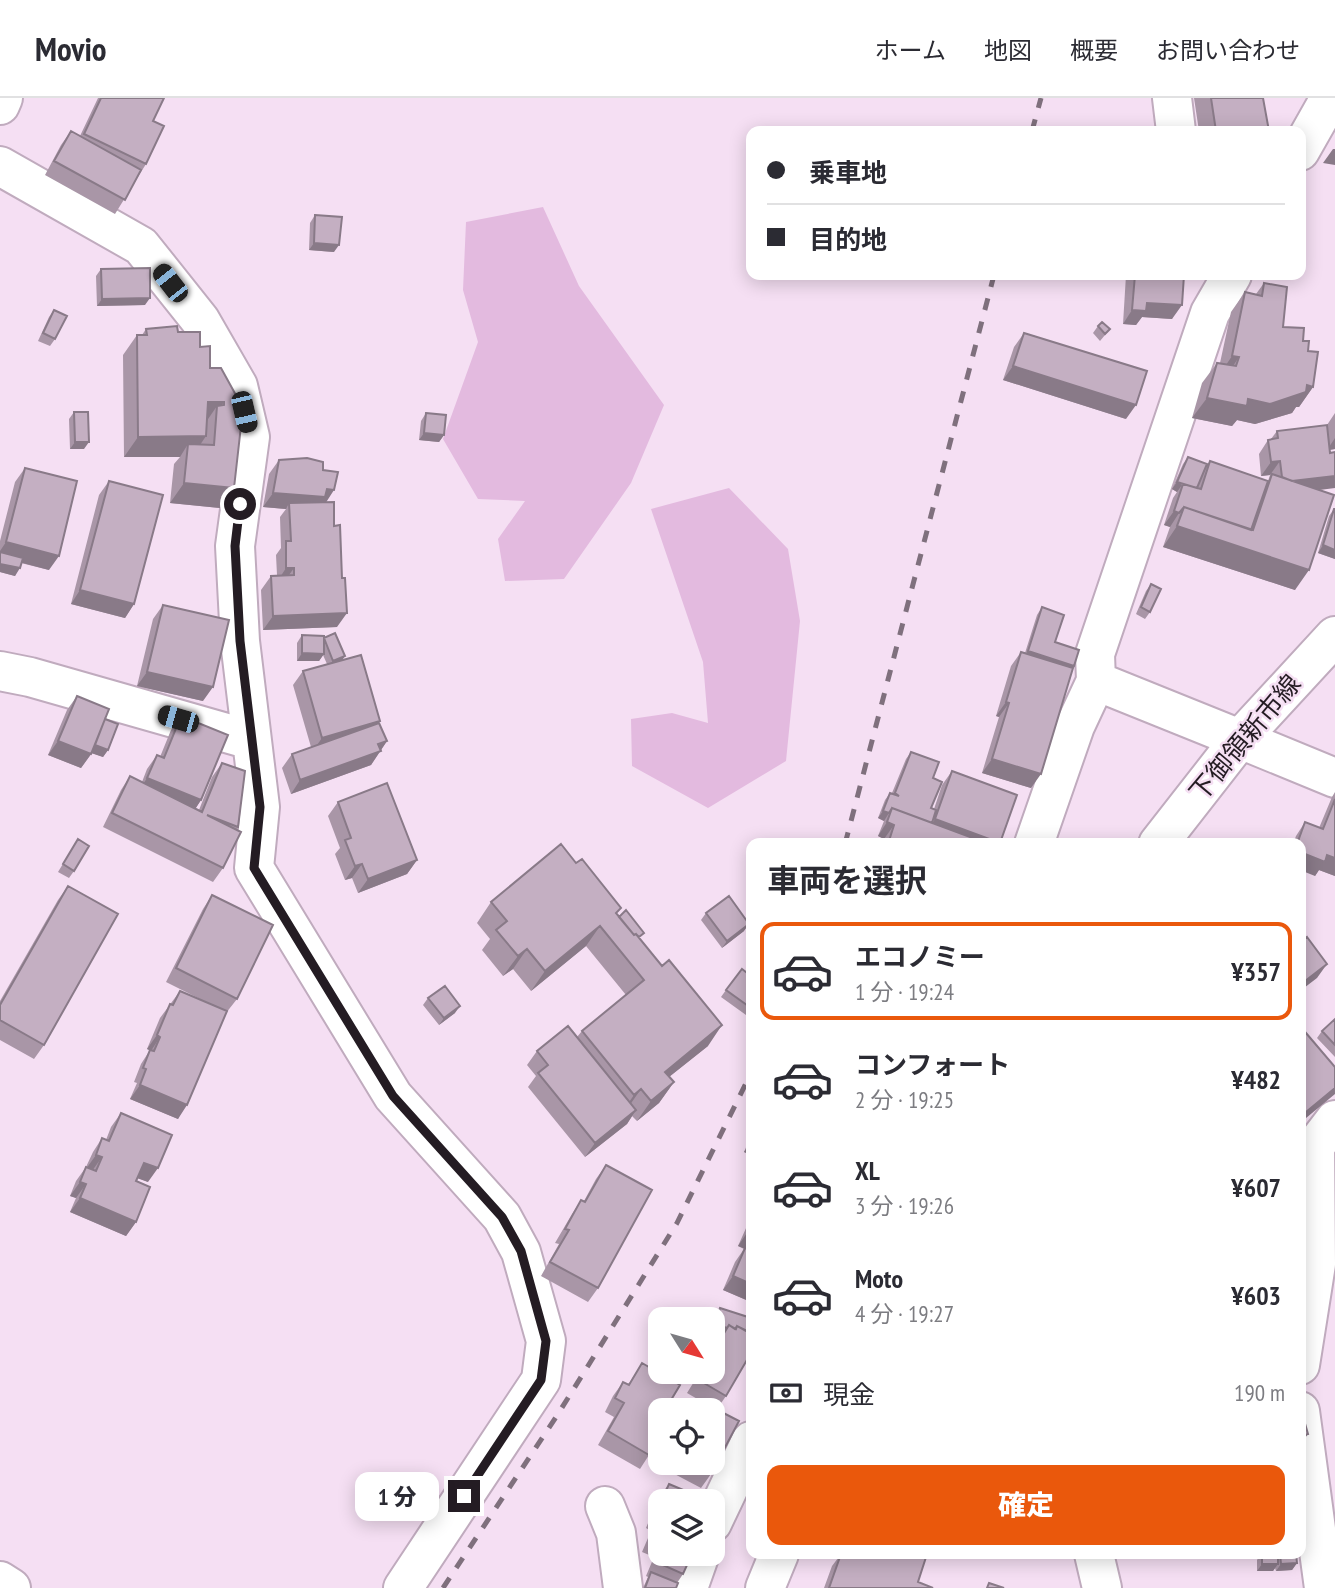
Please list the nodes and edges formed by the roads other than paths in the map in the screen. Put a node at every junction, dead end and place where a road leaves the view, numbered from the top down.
1 (3, 98) edge
2 (1172, 98) edge
3 (1330, 98) edge
4 (0, 104) edge
5 (1175, 126) edge
6 (1306, 140) edge
7 (0, 166) edge
8 (1213, 280) edge
9 (1229, 280) edge
10 (1210, 313) junction
11 (1335, 636) edge
12 (0, 671) edge
13 (1096, 681) junction
14 (1240, 739) junction
15 (251, 740) junction
16 (1335, 778) edge
17 (1036, 838) edge
18 (1163, 838) edge
19 (1335, 1120) edge
20 (1306, 1325) edge
21 (746, 1452) edge
22 (1306, 1455) edge
23 (725, 1496) edge
24 (605, 1506) dead end
25 (777, 1559) edge
26 (1095, 1559) edge
27 (696, 1566) edge
28 (0, 1581) edge
29 (11, 1588) edge
30 (403, 1588) edge
31 (623, 1588) edge
32 (688, 1588) edge
33 (765, 1588) edge
34 (1102, 1588) edge
35 (1324, 1588) edge

1 - 4 street
2 - 5 street
3 - 6 street
7 - 15 street
8 - 10 street
9 - 10 street
10 - 13 street
11 - 14 street, 下御領新市線
12 - 15 street
13 - 14 street
13 - 17 street
14 - 16 street
14 - 18 street, 下御領新市線
15 - 30 street
19 - 20 street
21 - 23 street
22 - 35 street
24 - 31 street
25 - 33 street
26 - 34 street
27 - 32 street
28 - 29 street

